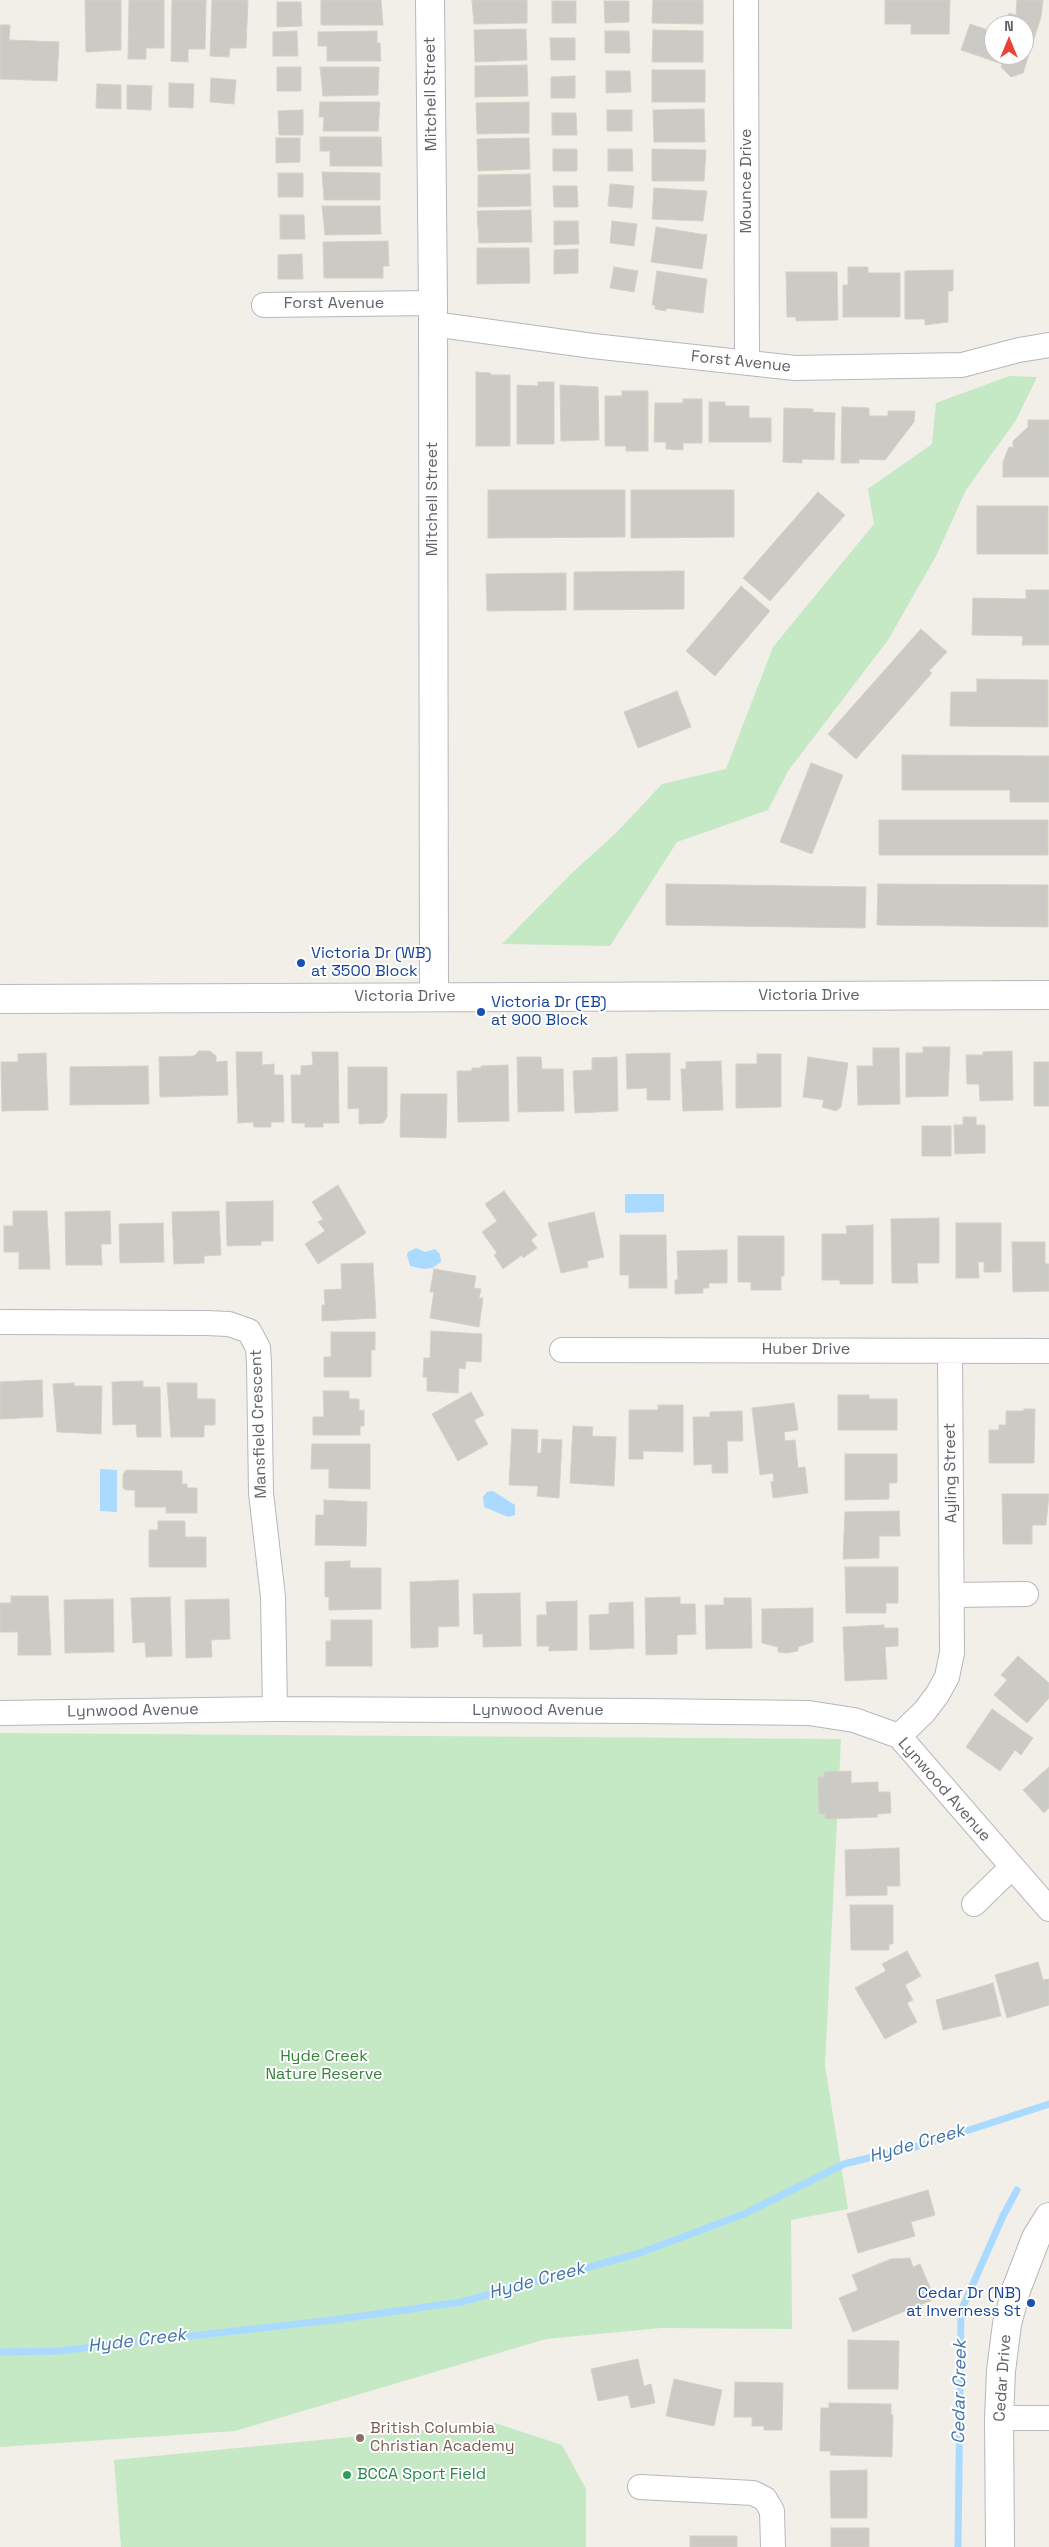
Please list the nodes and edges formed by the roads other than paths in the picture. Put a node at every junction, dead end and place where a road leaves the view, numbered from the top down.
1 (430, 0) edge
2 (746, 0) edge
3 (264, 305) dead end
4 (433, 313) junction
5 (1049, 345) edge
6 (747, 363) junction
7 (1049, 995) edge
8 (434, 997) junction
9 (0, 998) edge
10 (0, 1322) edge
11 (562, 1350) dead end
12 (1049, 1350) edge
13 (950, 1351) junction
14 (1026, 1594) dead end
15 (953, 1595) junction
16 (275, 1710) junction
17 (0, 1713) edge
18 (899, 1736) junction
19 (1012, 1868) junction
20 (974, 1904) dead end
21 (1049, 1909) edge
22 (1049, 2216) edge
23 (999, 2418) junction
24 (1049, 2418) edge
25 (640, 2487) dead end
26 (773, 2547) edge
27 (1000, 2547) edge

1 - 4 street, Mitchell Street
2 - 6 street, Mounce Drive
3 - 4 street, Forst Avenue
4 - 6 street, Forst Avenue
4 - 8 street, Mitchell Street
5 - 6 street, Forst Avenue
7 - 8 street, Victoria Drive
8 - 9 street, Victoria Drive
10 - 16 street, Mansfield Crescent
11 - 13 street, Huber Drive
12 - 13 street, Huber Drive
13 - 15 street, Ayling Street
14 - 15 street
15 - 18 street, Ayling Street
16 - 17 street, Lynwood Avenue
16 - 18 street, Lynwood Avenue
18 - 19 street, Lynwood Avenue
19 - 20 street
19 - 21 street, Lynwood Avenue
22 - 23 street, Cedar Drive
23 - 24 street
23 - 27 street, Cedar Drive
25 - 26 street

